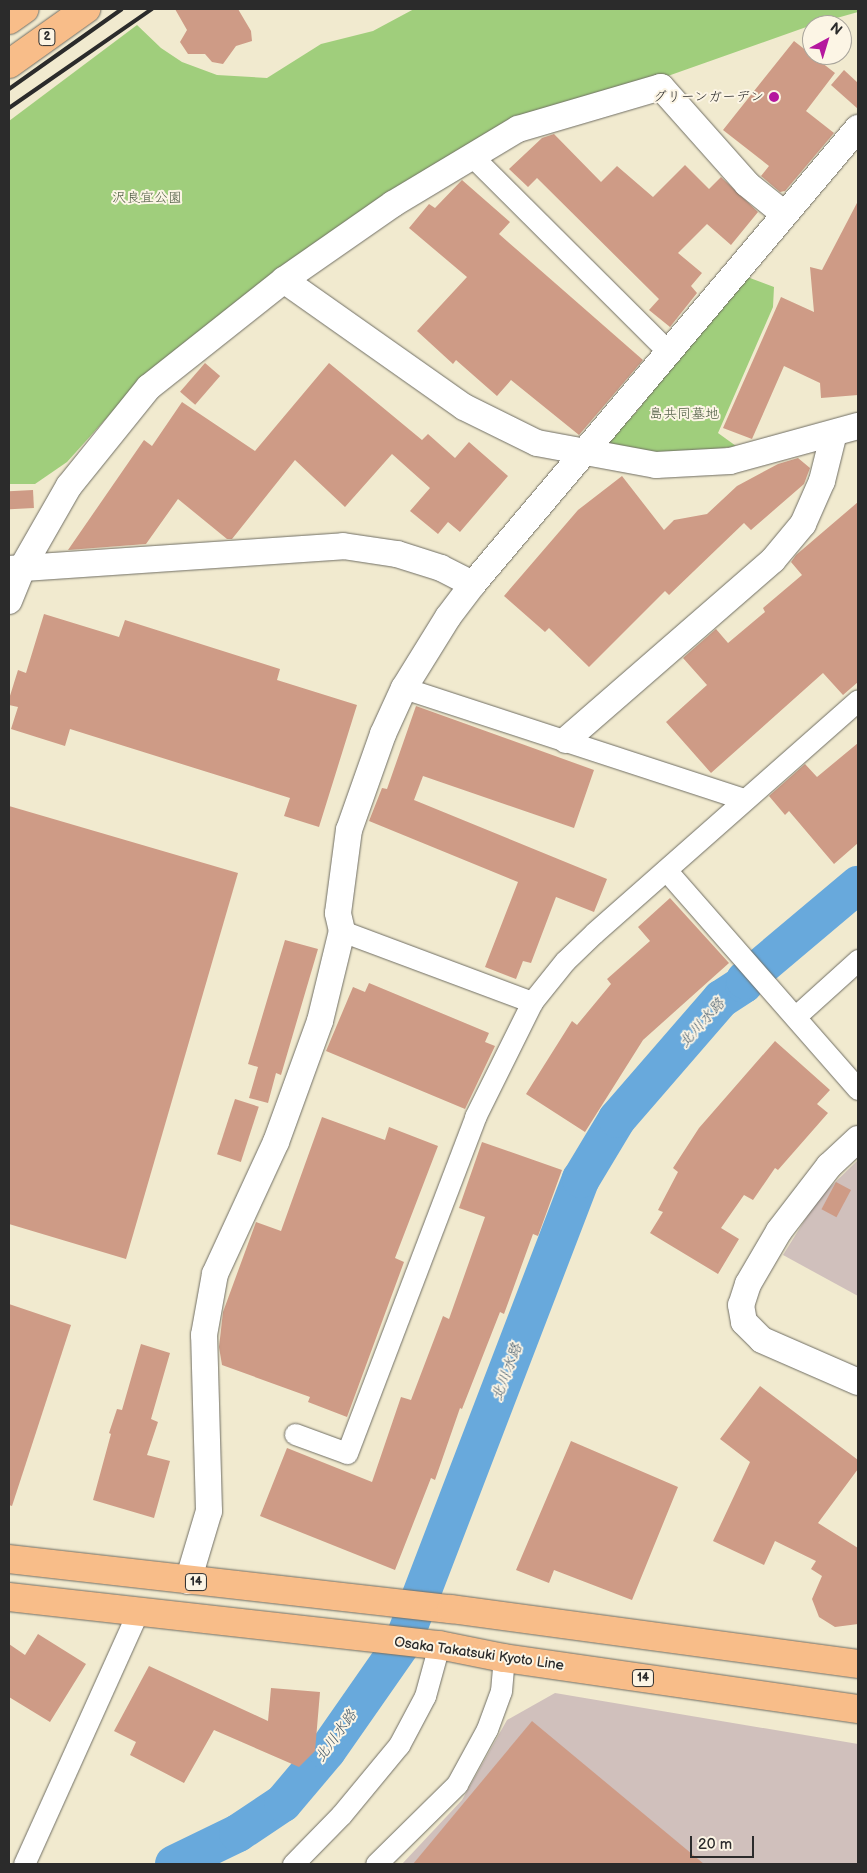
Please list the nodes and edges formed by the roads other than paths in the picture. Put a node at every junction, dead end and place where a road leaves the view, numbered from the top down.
1 (25, 9) edge
2 (86, 9) edge
3 (9, 20) edge
4 (9, 64) edge
5 (858, 128) edge
6 (472, 156) junction
7 (783, 214) junction
8 (284, 280) junction
9 (668, 351) junction
10 (858, 426) edge
11 (834, 433) junction
12 (584, 454) junction
13 (15, 568) edge
14 (473, 584) junction
15 (9, 601) edge
16 (404, 688) junction
17 (858, 700) edge
18 (566, 740) junction
19 (744, 799) junction
20 (666, 870) junction
21 (342, 931) junction
22 (858, 960) edge
23 (532, 1002) junction
24 (796, 1016) junction
25 (858, 1089) edge
26 (858, 1140) edge
27 (858, 1382) edge
28 (295, 1434) dead end
29 (9, 1559) edge
30 (188, 1581) junction
31 (9, 1597) edge
32 (138, 1612) junction
33 (433, 1644) junction
34 (504, 1658) junction
35 (858, 1664) edge
36 (858, 1709) edge
37 (24, 1864) edge
38 (292, 1864) edge
39 (376, 1864) edge

1 - 3 main road
2 - 4 main road, 2
5 - 7 street
6 - 7 street
6 - 8 street
6 - 9 street
7 - 9 street
8 - 12 street
8 - 13 street
9 - 12 street
10 - 11 street
11 - 12 street
11 - 18 street
12 - 14 street
13 - 14 street
13 - 15 street
14 - 16 street
16 - 18 street
16 - 21 street
17 - 19 street
18 - 19 street
19 - 20 street
20 - 23 street
20 - 24 street
21 - 23 street
21 - 30 street
22 - 24 street
23 - 28 street
24 - 25 street
26 - 27 street
29 - 30 main road, 14
30 - 35 main road, 14
31 - 32 main road, Osaka Takatsuki Kyoto Line / 14
32 - 33 main road, Osaka Takatsuki Kyoto Line / 14
32 - 37 street
33 - 34 main road, Osaka Takatsuki Kyoto Line / 14
33 - 38 street
34 - 36 main road, Osaka Takatsuki Kyoto Line / 14
34 - 39 street

